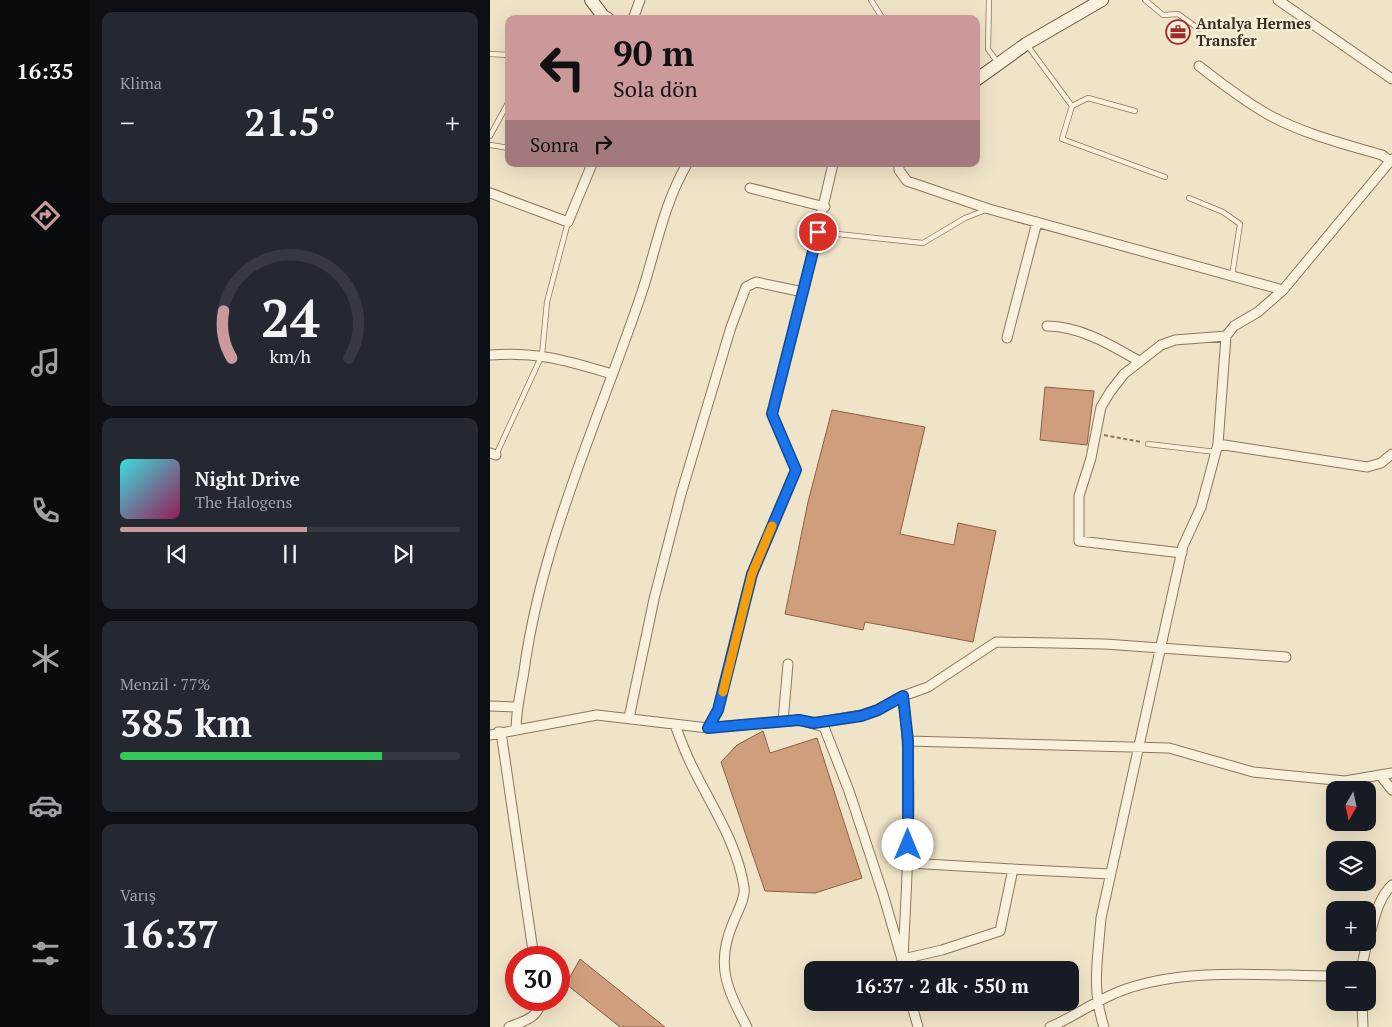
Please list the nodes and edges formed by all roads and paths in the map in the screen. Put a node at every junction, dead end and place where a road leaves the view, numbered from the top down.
1 (591, 0) edge
2 (640, 0) edge
3 (871, 0) edge
4 (989, 0) edge
5 (1102, 0) edge
6 (1145, 0) edge
7 (1278, 0) edge
8 (602, 15) edge
9 (634, 15) edge
10 (881, 15) edge
11 (1199, 29) dead end
12 (1026, 44) junction
13 (490, 54) edge
14 (505, 55) edge
15 (998, 65) junction
16 (1199, 66) dead end
17 (980, 77) edge
18 (1392, 79) edge
19 (1072, 106) junction
20 (505, 108) edge
21 (1135, 111) dead end
22 (490, 136) edge
23 (490, 145) edge
24 (505, 147) edge
25 (1391, 160) edge
26 (591, 167) edge
27 (685, 167) edge
28 (832, 167) edge
29 (899, 167) edge
30 (1165, 177) dead end
31 (750, 188) dead end
32 (490, 193) edge
33 (1189, 198) dead end
34 (825, 207) junction
35 (989, 209) junction
36 (568, 222) junction
37 (1037, 222) junction
38 (818, 232) junction
39 (1232, 276) junction
40 (1283, 290) junction
41 (803, 292) junction
42 (1047, 326) dead end
43 (1226, 336) junction
44 (1007, 338) dead end
45 (542, 355) junction
46 (490, 356) edge
47 (1139, 361) junction
48 (612, 374) junction
49 (1095, 434) junction
50 (1148, 444) joint
51 (1217, 448) junction
52 (493, 454) edge
53 (1392, 454) edge
54 (1182, 553) junction
55 (752, 574) joint
56 (1160, 647) junction
57 (1286, 657) dead end
58 (788, 664) dead end
59 (903, 696) junction
60 (490, 706) edge
61 (516, 707) junction
62 (629, 718) junction
63 (783, 721) junction
64 (814, 723) junction
65 (675, 725) junction
66 (708, 728) junction
67 (516, 730) junction
68 (490, 731) edge
69 (501, 732) junction
70 (490, 735) edge
71 (908, 741) junction
72 (1138, 747) junction
73 (1392, 773) edge
74 (1380, 775) junction
75 (1392, 790) edge
76 (908, 863) junction
77 (1013, 869) junction
78 (1110, 874) junction
79 (1392, 885) edge
80 (1376, 910) edge
81 (532, 946) edge
82 (903, 958) junction
83 (904, 961) edge
84 (1326, 976) edge
85 (1096, 1003) junction
86 (538, 1011) edge
87 (914, 1011) edge
88 (1362, 1011) edge
89 (509, 1027) edge
90 (747, 1027) edge
91 (918, 1027) edge
92 (1050, 1027) edge
93 (1104, 1027) edge
94 (1362, 1027) edge

1 - 8 main road
2 - 9 street
3 - 10 lane
4 - 15 lane
5 - 12 main road
6 - 11 lane
7 - 18 street
12 - 15 main road
12 - 19 lane
13 - 14 lane
15 - 17 main road
16 - 25 street
19 - 21 lane
19 - 30 lane
20 - 22 lane
23 - 24 lane
25 - 40 street
26 - 36 street
27 - 48 street
28 - 34 street
29 - 35 street
31 - 34 street
32 - 36 street
33 - 39 lane
34 - 38 street
35 - 37 street
35 - 38 lane
36 - 45 lane
37 - 39 street
37 - 44 street
38 - 41 street
39 - 40 street
40 - 43 street
41 - 55 lane
41 - 62 street
42 - 47 street
43 - 47 street
43 - 51 street
45 - 46 street
45 - 48 street
45 - 52 lane
47 - 49 street
48 - 61 street
49 - 50 path
49 - 54 street
50 - 51 lane
51 - 53 street
51 - 54 street
54 - 56 street
55 - 66 street
56 - 57 street
56 - 59 street
56 - 72 street
58 - 63 street
59 - 64 street
59 - 71 street
60 - 61 street
61 - 67 street
62 - 65 street
62 - 67 street
63 - 64 street
63 - 66 street
64 - 82 street
65 - 66 street
65 - 90 street
67 - 69 street
68 - 69 street
69 - 70 street
69 - 81 street
71 - 72 street
71 - 76 street
72 - 74 street
72 - 78 street
73 - 74 street
74 - 75 street
76 - 77 street
76 - 82 street
77 - 78 street
77 - 82 street
78 - 85 street
79 - 80 street
82 - 83 street
84 - 85 street
85 - 92 street
85 - 93 street
86 - 89 street
87 - 91 street
88 - 94 street

